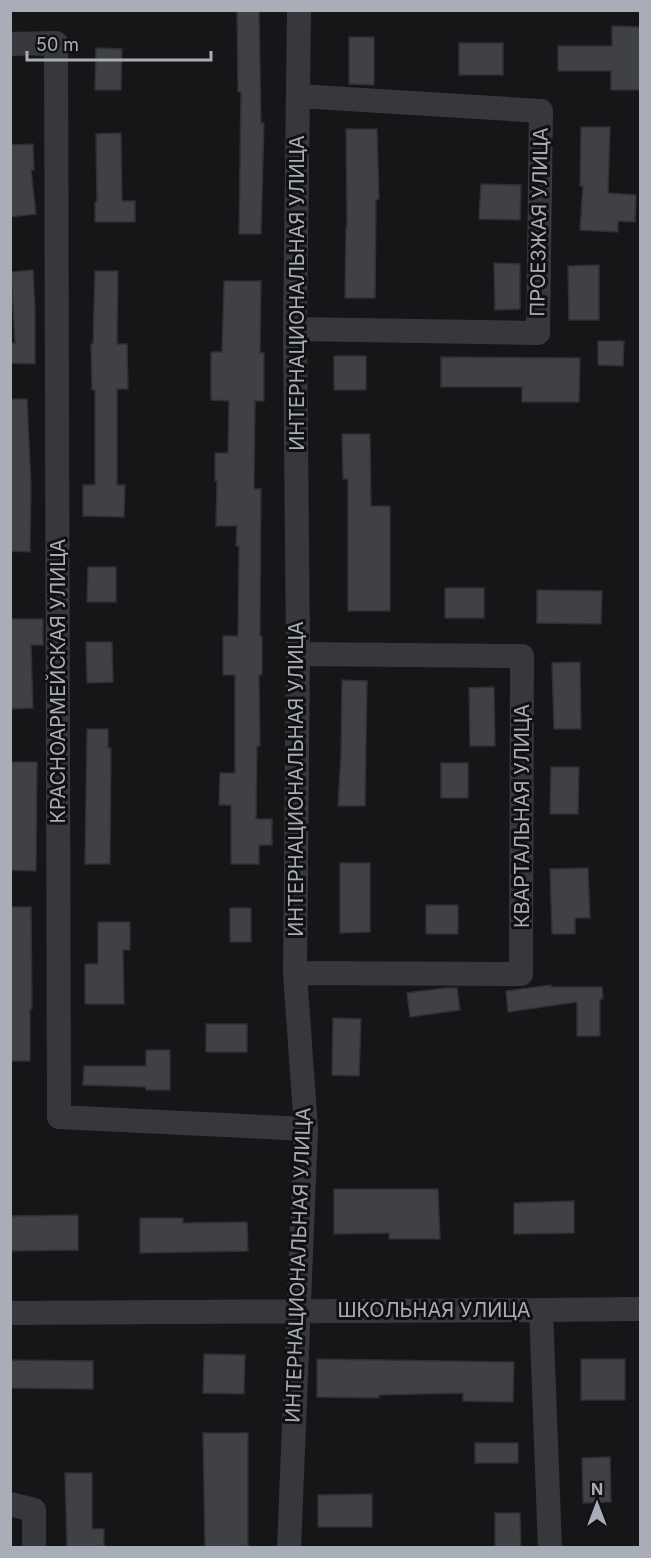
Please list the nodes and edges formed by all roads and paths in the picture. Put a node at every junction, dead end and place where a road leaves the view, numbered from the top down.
1 (299, 10) edge
2 (10, 44) edge
3 (298, 96) junction
4 (295, 329) junction
5 (298, 654) junction
6 (295, 973) junction
7 (306, 1129) junction
8 (640, 1309) edge
9 (298, 1310) junction
10 (541, 1310) junction
11 (10, 1313) edge
12 (10, 1504) edge
13 (34, 1548) edge
14 (289, 1548) edge
15 (550, 1548) edge

1 - 3 street, ИНТЕРНАЦИОНАЛЬНАЯ УЛИЦА
2 - 7 street, КРАСНОАРМЕЙСКАЯ УЛИЦА
3 - 4 street, ИНТЕРНАЦИОНАЛЬНАЯ УЛИЦА
3 - 4 street, ПРОЕЗЖАЯ УЛИЦА
4 - 5 street, ИНТЕРНАЦИОНАЛЬНАЯ УЛИЦА
5 - 6 street, ИНТЕРНАЦИОНАЛЬНАЯ УЛИЦА
5 - 6 street, КВАРТАЛЬНАЯ УЛИЦА
6 - 7 street, ИНТЕРНАЦИОНАЛЬНАЯ УЛИЦА
7 - 9 street, ИНТЕРНАЦИОНАЛЬНАЯ УЛИЦА
8 - 10 street, ШКОЛЬНАЯ УЛИЦА
9 - 10 street, ШКОЛЬНАЯ УЛИЦА
9 - 11 street, ШКОЛЬНАЯ УЛИЦА
9 - 14 street, ИНТЕРНАЦИОНАЛЬНАЯ УЛИЦА
10 - 15 street
12 - 13 street

